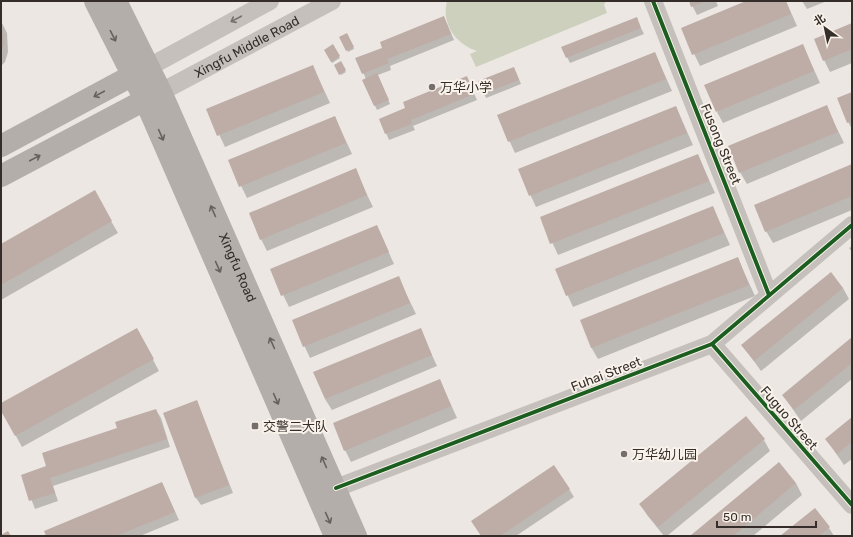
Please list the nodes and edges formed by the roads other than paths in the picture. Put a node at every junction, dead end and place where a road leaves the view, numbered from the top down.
1 (96, 1) edge
2 (116, 1) edge
3 (270, 1) edge
4 (332, 1) edge
5 (653, 1) edge
6 (141, 71) junction
7 (153, 96) junction
8 (1, 146) edge
9 (1, 176) edge
10 (852, 225) edge
11 (770, 295) junction
12 (712, 344) junction
13 (336, 488) junction
14 (852, 505) edge
15 (335, 536) edge
16 (356, 536) edge

1 -> 6 main road, Xingfu Road
2 - 6 main road, Xingfu Road
3 -> 6 street
4 - 7 street, Xingfu Middle Road
5 - 11 street, Fusong Street
6 - 7 main road, Xingfu Road
6 -> 8 main road
9 -> 7 main road, Xingfu Middle Road
13 -> 7 main road, Xingfu Road
7 -> 15 main road, Xingfu Road
10 - 11 street, Fuhai Street
11 - 12 street, Fuhai Street
12 - 13 street, Fuhai Street
12 - 14 street, Fuguo Street
13 - 16 main road, Xingfu Road

